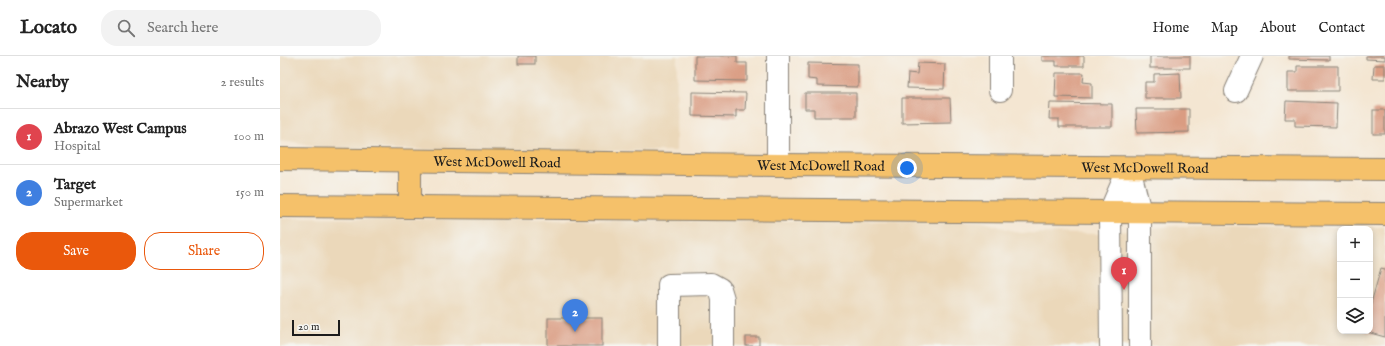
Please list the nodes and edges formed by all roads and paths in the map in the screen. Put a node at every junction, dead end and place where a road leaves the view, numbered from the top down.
1 (778, 56) edge
2 (1000, 56) edge
3 (1252, 56) edge
4 (1000, 90) dead end
5 (1236, 91) dead end
6 (280, 160) edge
7 (410, 161) junction
8 (778, 165) junction
9 (1129, 168) junction
10 (1385, 169) edge
11 (280, 206) edge
12 (410, 207) junction
13 (1110, 212) junction
14 (1140, 212) junction
15 (1385, 214) edge
16 (669, 346) edge
17 (723, 346) edge
18 (1111, 346) edge
19 (1140, 346) edge

1 - 8 street
2 - 4 street
3 - 5 street
6 - 7 main road, West McDowell Road
7 - 8 main road, West McDowell Road
7 - 12 main road
8 - 9 main road, West McDowell Road
9 - 10 main road, West McDowell Road
9 - 13 street
9 - 14 street
11 - 12 main road
12 - 13 main road
13 - 14 main road
13 - 18 street
14 - 15 main road
14 - 19 street
16 - 17 street

